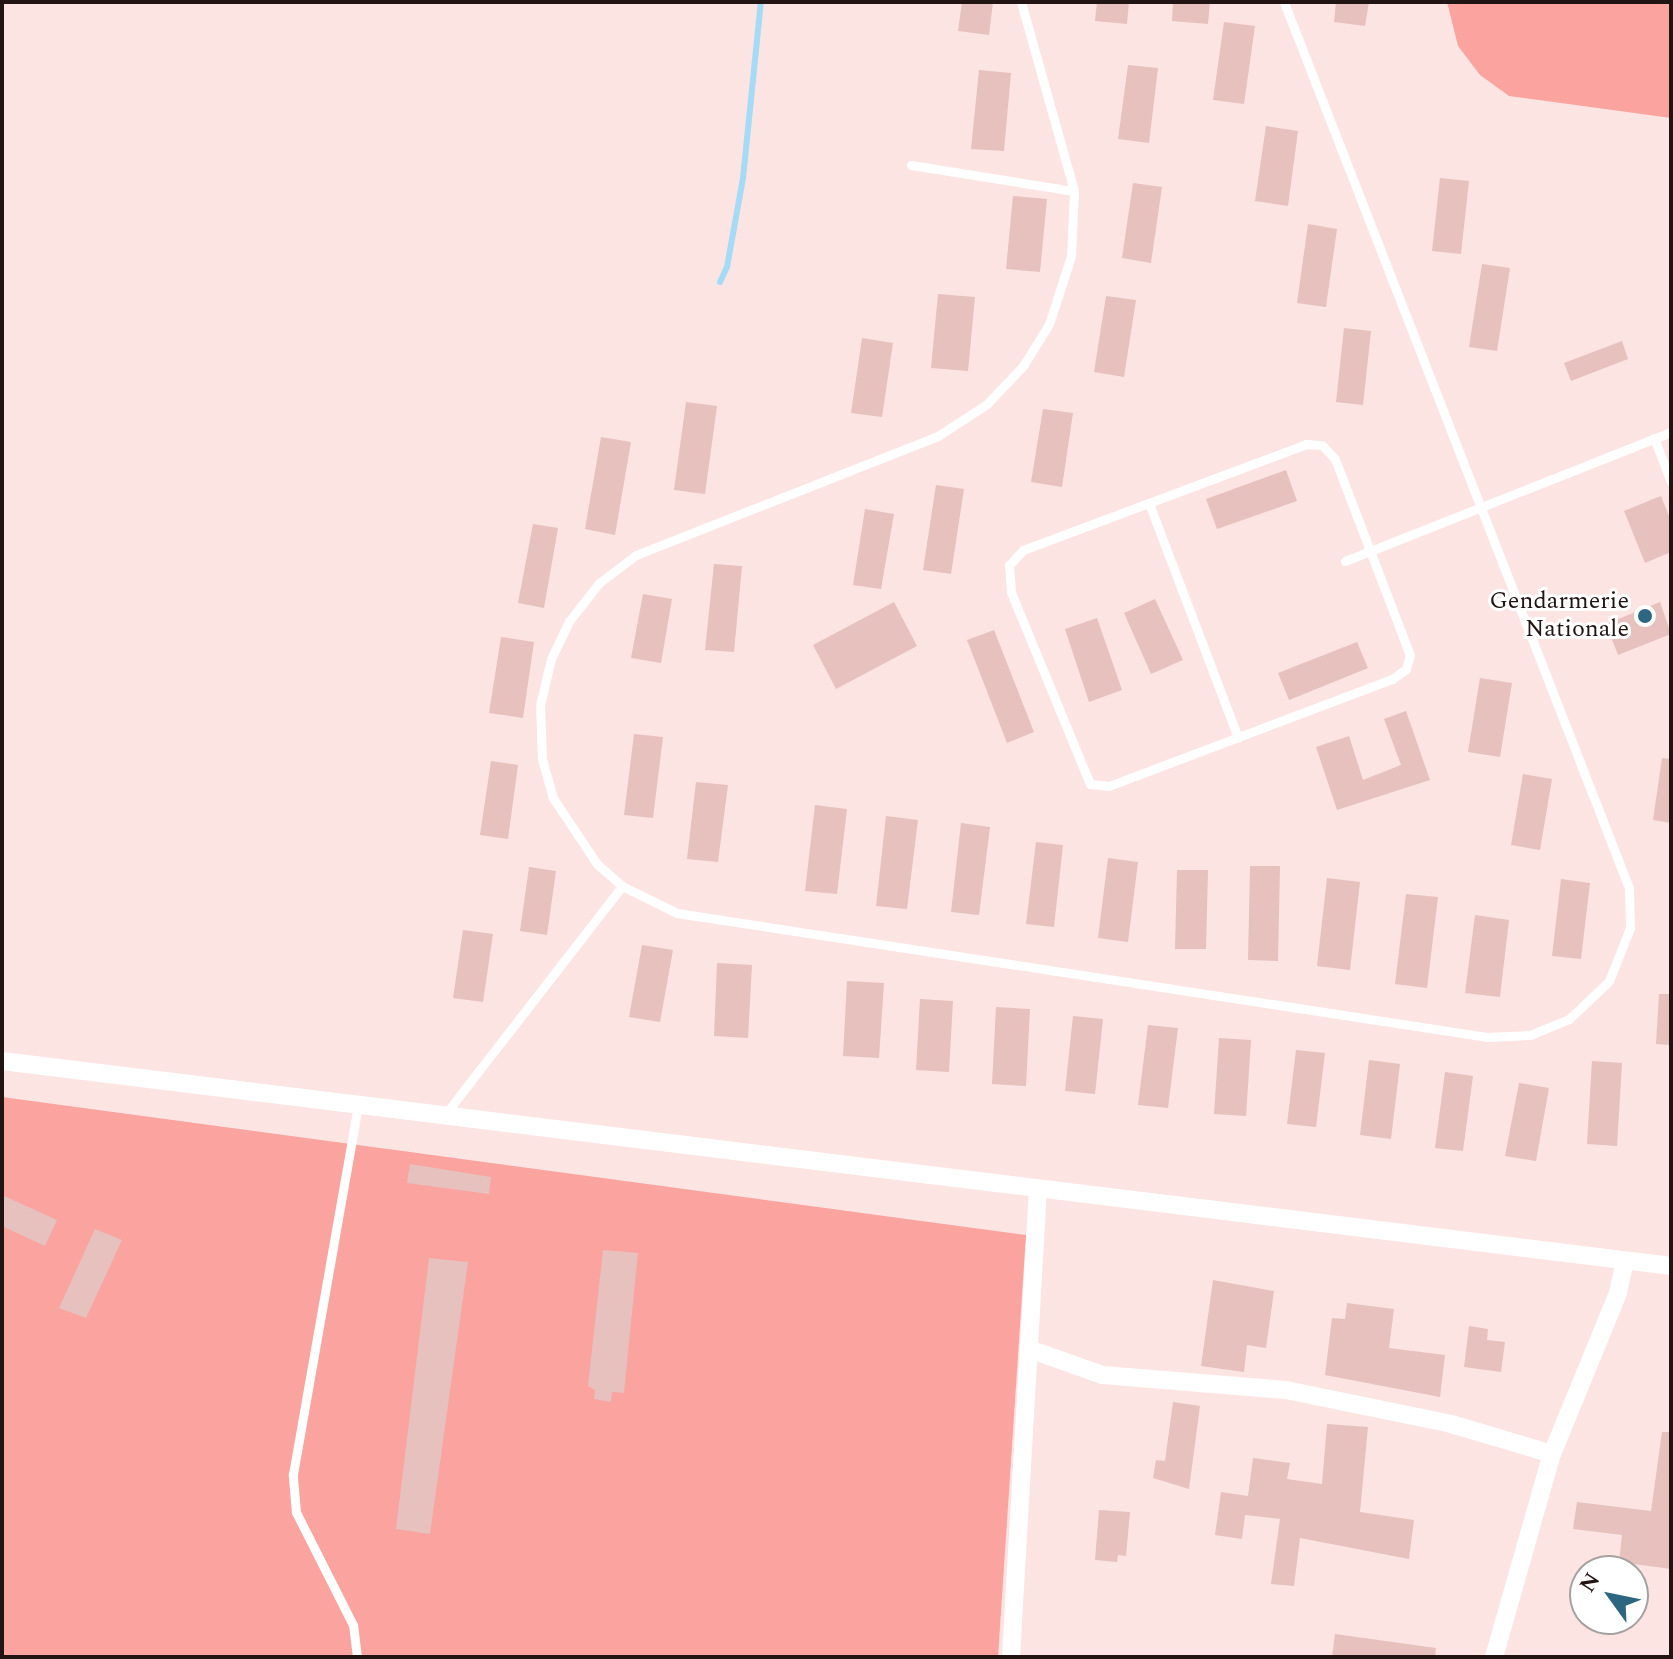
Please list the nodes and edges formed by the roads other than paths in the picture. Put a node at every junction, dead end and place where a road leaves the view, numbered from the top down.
1 (1021, 2) edge
2 (1284, 2) edge
3 (911, 165) dead end
4 (1074, 191) junction
5 (1671, 432) edge
6 (1654, 438) junction
7 (1671, 482) edge
8 (1150, 506) junction
9 (1482, 508) junction
10 (1371, 551) junction
11 (1345, 561) dead end
12 (1238, 738) junction
13 (622, 886) junction
14 (2, 1061) edge
15 (358, 1102) junction
16 (442, 1118) junction
17 (1038, 1190) junction
18 (1625, 1261) junction
19 (1671, 1266) edge
20 (1029, 1349) junction
21 (1552, 1454) junction
22 (357, 1657) edge
23 (1011, 1657) edge
24 (1494, 1657) edge

1 - 4 lane
2 - 9 lane
3 - 4 lane
4 - 13 lane
5 - 6 lane
6 - 7 lane
6 - 9 lane
8 - 10 lane
8 - 12 lane
8 - 12 lane
9 - 10 lane
9 - 13 lane
10 - 11 lane
10 - 12 lane
13 - 16 lane
14 - 15 street
15 - 16 street
15 - 22 lane
16 - 17 street
17 - 18 street
17 - 20 street
18 - 19 street
18 - 21 street
20 - 21 street
20 - 23 street
21 - 24 street

